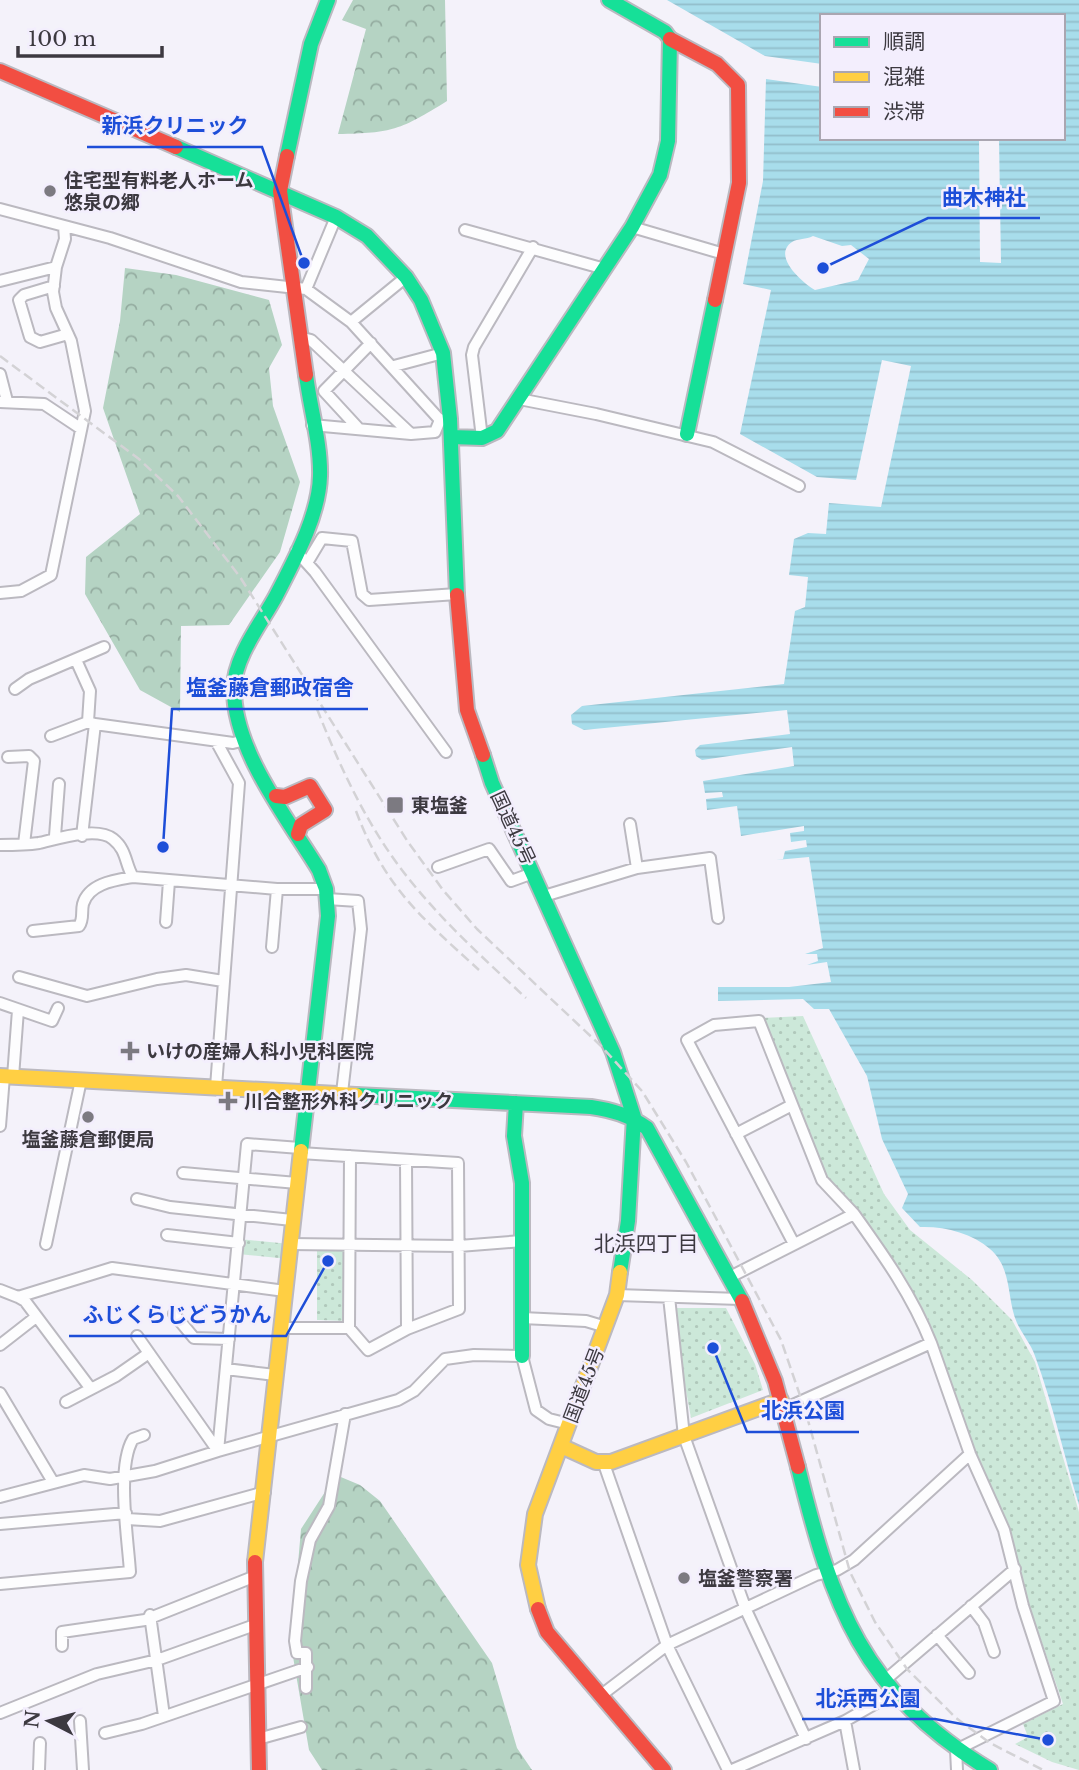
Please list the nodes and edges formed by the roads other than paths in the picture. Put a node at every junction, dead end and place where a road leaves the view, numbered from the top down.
1 (328, 0) edge
2 (609, 0) edge
3 (670, 40) junction
4 (0, 71) edge
5 (280, 191) junction
6 (0, 209) edge
7 (336, 217) junction
8 (64, 226) junction
9 (632, 227) junction
10 (465, 230) dead end
11 (533, 247) junction
12 (724, 254) junction
13 (56, 267) junction
14 (605, 269) junction
15 (406, 277) junction
16 (0, 281) edge
17 (54, 286) junction
18 (299, 288) junction
19 (351, 322) junction
20 (68, 334) junction
21 (299, 337) junction
22 (370, 343) junction
23 (443, 353) junction
24 (394, 366) junction
25 (343, 368) junction
26 (0, 374) edge
27 (519, 399) junction
28 (4, 402) edge
29 (445, 420) junction
30 (312, 425) junction
31 (79, 428) junction
32 (359, 429) junction
33 (411, 434) junction
34 (687, 434) junction
35 (451, 438) junction
36 (482, 438) junction
37 (799, 486) dead end
38 (296, 551) junction
39 (307, 563) junction
40 (0, 593) edge
41 (457, 594) junction
42 (104, 647) dead end
43 (76, 660) junction
44 (15, 689) dead end
45 (91, 723) junction
46 (51, 736) dead end
47 (244, 740) junction
48 (216, 741) junction
49 (446, 752) dead end
50 (8, 757) dead end
51 (59, 784) dead end
52 (276, 796) junction
53 (630, 824) dead end
54 (298, 834) junction
55 (55, 836) junction
56 (82, 836) junction
57 (24, 844) junction
58 (0, 845) edge
59 (438, 867) dead end
60 (638, 869) junction
61 (533, 873) junction
62 (133, 877) junction
63 (169, 881) junction
64 (230, 884) junction
65 (277, 889) junction
66 (327, 894) junction
67 (544, 896) junction
68 (718, 918) dead end
69 (166, 922) dead end
70 (33, 931) dead end
71 (272, 947) dead end
72 (19, 977) dead end
73 (223, 981) junction
74 (0, 1003) edge
75 (58, 1008) dead end
76 (18, 1010) junction
77 (6, 1076) edge
78 (81, 1080) junction
79 (216, 1087) junction
80 (308, 1091) junction
81 (342, 1093) junction
82 (516, 1103) junction
83 (792, 1105) junction
84 (634, 1117) junction
85 (0, 1126) edge
86 (736, 1134) junction
87 (300, 1151) junction
88 (350, 1156) junction
89 (406, 1160) junction
90 (183, 1173) dead end
91 (244, 1178) junction
92 (297, 1184) junction
93 (137, 1199) dead end
94 (242, 1214) junction
95 (854, 1214) junction
96 (292, 1220) junction
97 (167, 1235) dead end
98 (522, 1241) junction
99 (239, 1243) junction
100 (46, 1244) dead end
101 (290, 1244) junction
102 (794, 1244) junction
103 (349, 1245) junction
104 (405, 1245) junction
105 (459, 1246) junction
106 (728, 1278) junction
107 (234, 1285) junction
108 (0, 1290) edge
109 (285, 1290) junction
110 (617, 1294) junction
111 (18, 1297) junction
112 (669, 1297) junction
113 (740, 1299) junction
114 (174, 1314) dead end
115 (36, 1317) junction
116 (522, 1318) junction
117 (606, 1327) junction
118 (280, 1328) junction
119 (349, 1328) junction
120 (407, 1329) junction
121 (137, 1336) dead end
122 (229, 1339) junction
123 (932, 1343) junction
124 (0, 1345) edge
125 (149, 1353) junction
126 (522, 1356) junction
127 (226, 1369) junction
128 (275, 1375) junction
129 (92, 1389) junction
130 (0, 1393) edge
131 (66, 1402) dead end
132 (783, 1405) junction
133 (345, 1414) junction
134 (569, 1424) junction
135 (144, 1435) dead end
136 (684, 1436) junction
137 (268, 1438) junction
138 (561, 1446) junction
139 (218, 1451) junction
140 (970, 1454) junction
141 (604, 1464) junction
142 (125, 1476) junction
143 (53, 1482) junction
144 (265, 1492) junction
145 (0, 1497) edge
146 (126, 1516) junction
147 (0, 1524) edge
148 (1015, 1569) junction
149 (827, 1574) junction
150 (253, 1577) junction
151 (0, 1584) edge
152 (971, 1606) junction
153 (746, 1609) junction
154 (150, 1615) junction
155 (252, 1626) junction
156 (937, 1635) junction
157 (667, 1645) junction
158 (61, 1646) dead end
159 (995, 1651) dead end
160 (157, 1660) junction
161 (308, 1667) junction
162 (969, 1673) dead end
163 (884, 1681) junction
164 (254, 1684) junction
165 (306, 1688) dead end
166 (894, 1693) junction
167 (600, 1696) junction
168 (0, 1713) edge
169 (164, 1716) junction
170 (80, 1721) dead end
171 (845, 1721) junction
172 (300, 1727) dead end
173 (105, 1733) dead end
174 (258, 1739) junction
175 (806, 1739) junction
176 (40, 1743) dead end
177 (956, 1750) junction
178 (39, 1770) edge
179 (83, 1770) edge
180 (259, 1770) edge
181 (664, 1770) edge
182 (730, 1770) edge
183 (854, 1770) edge
184 (957, 1770) edge
185 (990, 1770) edge

1 - 5 main road
2 - 3 main road
3 - 9 main road
3 - 12 main road
4 - 5 main road, 国道45号
5 - 7 main road, 国道45号
5 - 18 main road
6 - 8 street
7 - 15 main road, 国道45号
7 - 18 street
8 - 13 street
8 - 18 street
9 - 12 street
9 - 14 main road
10 - 11 street
11 - 14 street
11 - 36 street
12 - 34 main road
13 - 16 street
13 - 17 street
14 - 27 main road
15 - 19 street
15 - 23 main road, 国道45号
17 - 20 street
17 - 20 street
18 - 19 street
18 - 21 main road
19 - 22 street
20 - 31 street
21 - 25 street
21 - 30 main road
22 - 24 street
22 - 25 street
23 - 24 street
23 - 29 main road, 国道45号
24 - 29 street
25 - 32 street
25 - 33 street
26 - 28 street
27 - 34 street
27 - 36 main road
28 - 31 street
29 - 33 street
29 - 35 main road, 国道45号
30 - 32 street
30 - 38 main road
31 - 40 street
32 - 33 street
34 - 37 street
35 - 36 main road
35 - 41 main road, 国道45号
38 - 39 street
38 - 47 main road
39 - 41 street
39 - 49 street
41 - 61 main road, 国道45号
42 - 43 street
43 - 44 street
43 - 45 street
45 - 46 street
45 - 48 street
45 - 56 street
47 - 48 street
47 - 52 main road
48 - 64 street
50 - 57 street
51 - 55 street
52 - 54 main road
52 - 54 main road
53 - 60 street
54 - 66 main road
55 - 56 street
55 - 57 street
56 - 62 street
57 - 58 street
59 - 61 street
60 - 67 street
60 - 68 street
61 - 67 main road, 国道45号
62 - 63 street
62 - 70 street
63 - 64 street
63 - 69 street
64 - 65 street
64 - 73 street
65 - 66 street
65 - 71 street
66 - 80 main road
66 - 81 street
67 - 84 main road, 国道45号
72 - 73 street
73 - 79 street
74 - 76 street
75 - 76 street
76 - 77 street
77 - 78 main road
77 - 85 street
78 - 79 main road
78 - 100 street
79 - 80 main road
80 - 81 main road
80 - 87 main road
81 - 82 main road
82 - 84 main road
82 - 98 main road
83 - 86 street
83 - 86 street
83 - 95 street
84 - 106 main road
84 - 110 main road, 国道45号
86 - 102 street
87 - 88 street
87 - 91 street
87 - 92 main road
88 - 89 street
88 - 103 street
89 - 104 street
89 - 105 street
90 - 91 street
91 - 92 street
91 - 94 street
92 - 96 main road
93 - 94 street
94 - 96 street
94 - 99 street
95 - 102 street
95 - 123 street
96 - 101 main road
97 - 99 street
98 - 105 street
98 - 116 main road
99 - 107 street
101 - 103 street
101 - 109 main road
102 - 106 street
103 - 104 street
103 - 119 street
104 - 105 street
104 - 120 street
105 - 120 street
106 - 113 main road
107 - 109 street
107 - 111 street
107 - 122 street
108 - 111 street
109 - 118 main road
110 - 112 street
110 - 117 main road, 国道45号
111 - 115 street
112 - 113 street
112 - 136 street
113 - 132 main road
114 - 122 street
115 - 124 street
115 - 129 street
116 - 117 street
116 - 126 main road
117 - 134 main road, 国道45号
118 - 119 street
118 - 128 main road
119 - 120 street
121 - 125 street
122 - 127 street
123 - 132 street
123 - 140 street
125 - 129 street
125 - 139 street
126 - 133 street
126 - 134 street
127 - 128 street
127 - 139 street
128 - 137 main road
129 - 131 street
130 - 143 street
132 - 136 main road
132 - 149 main road
133 - 137 street
133 - 161 street
134 - 138 main road, 国道45号
135 - 142 street
136 - 141 main road
136 - 153 street
137 - 139 street
137 - 144 main road
138 - 141 main road
138 - 167 main road, 国道45号
139 - 142 street
140 - 148 street
140 - 149 street
141 - 157 street
142 - 143 street
142 - 146 street
143 - 145 street
144 - 146 street
144 - 150 main road
146 - 147 street
146 - 151 street
148 - 152 street
148 - 177 street
149 - 153 street
149 - 163 main road
150 - 154 street
150 - 155 main road
152 - 156 street
152 - 159 street
153 - 157 street
153 - 175 street
154 - 158 street
154 - 160 street
155 - 160 street
155 - 164 main road
156 - 162 street
156 - 163 street
157 - 167 street
157 - 182 street
160 - 168 street
160 - 169 street
161 - 164 street
161 - 165 street
163 - 166 main road
164 - 169 street
164 - 174 main road
166 - 171 street
166 - 177 main road
167 - 181 main road, 国道45号
169 - 173 street
170 - 179 street
171 - 175 street
171 - 183 street
172 - 174 street
174 - 180 main road
175 - 182 street
176 - 178 street
177 - 184 street
177 - 185 main road

